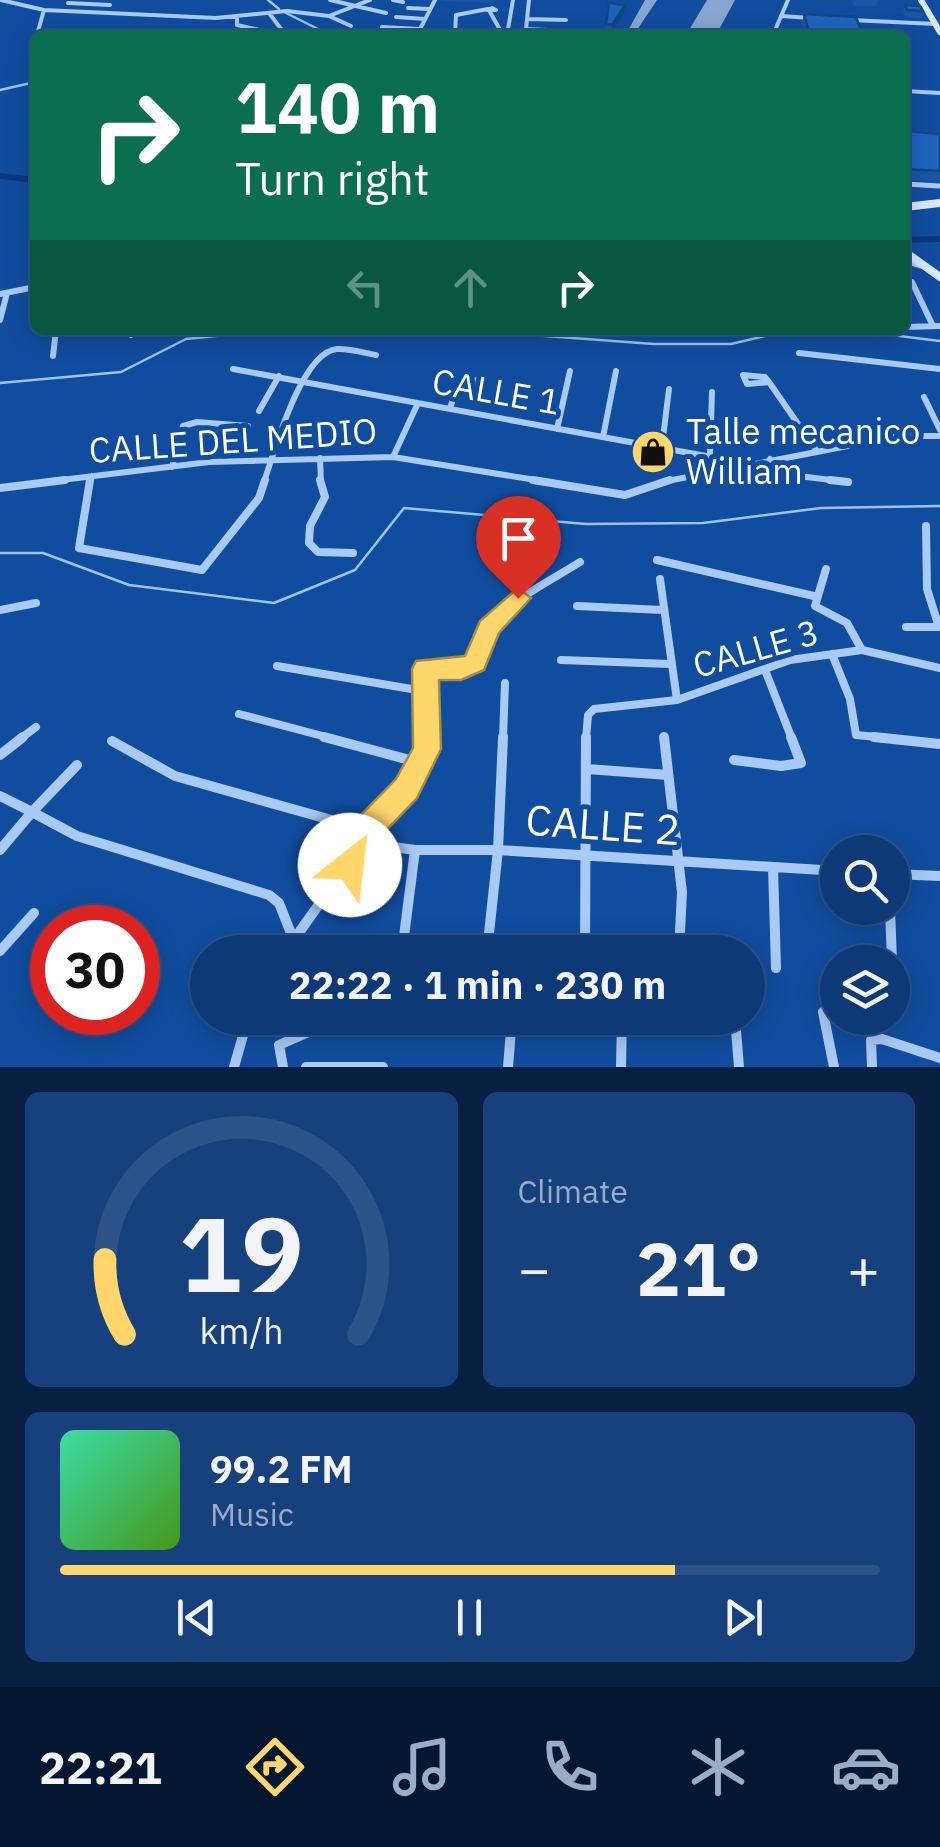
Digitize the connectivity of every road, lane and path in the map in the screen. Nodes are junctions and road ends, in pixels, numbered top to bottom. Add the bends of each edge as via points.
1 (1, 0) edge
2 (116, 0) edge
3 (330, 0) edge
4 (370, 0) edge
5 (393, 0) edge
6 (435, 0) edge
7 (513, 0) edge
8 (529, 0) edge
9 (788, 0) edge
10 (921, 0) edge
11 (403, 2) edge
12 (68, 3) dead end
13 (503, 3) dead end
14 (110, 5) junction
15 (357, 6) junction
16 (408, 8) dead end
17 (429, 9) junction
18 (44, 10) junction
19 (491, 11) junction
20 (100, 13) junction
21 (269, 13) junction
22 (386, 13) dead end
23 (330, 16) junction
24 (781, 16) junction
25 (237, 17) junction
26 (396, 18) dead end
27 (820, 18) edge
28 (425, 19) junction
29 (528, 19) junction
30 (839, 19) edge
31 (566, 20) dead end
32 (938, 24) edge
33 (351, 26) dead end
34 (382, 27) dead end
35 (420, 29) joint
36 (38, 30) edge
37 (261, 30) edge
38 (282, 30) edge
39 (454, 30) edge
40 (499, 30) edge
41 (509, 30) edge
42 (547, 30) edge
43 (775, 30) edge
44 (940, 32) edge
45 (910, 91) edge
46 (940, 93) edge
47 (910, 184) edge
48 (940, 186) edge
49 (940, 202) edge
50 (910, 206) edge
51 (910, 256) edge
52 (910, 262) edge
53 (922, 266) junction
54 (940, 277) edge
55 (912, 282) dead end
56 (30, 288) edge
57 (3, 294) edge
58 (0, 320) edge
59 (910, 325) edge
60 (937, 326) edge
61 (55, 335) edge
62 (799, 353) dead end
63 (376, 355) dead end
64 (53, 356) dead end
65 (233, 369) dead end
66 (940, 369) edge
67 (570, 371) dead end
68 (616, 372) dead end
69 (279, 376) junction
70 (303, 380) junction
71 (478, 380) dead end
72 (769, 382) dead end
73 (669, 389) dead end
74 (712, 392) dead end
75 (924, 396) dead end
76 (418, 404) junction
77 (450, 408) junction
78 (259, 410) dead end
79 (248, 426) dead end
80 (557, 429) junction
81 (940, 433) edge
82 (603, 437) junction
83 (662, 446) junction
84 (816, 450) junction
85 (710, 454) junction
86 (273, 458) junction
87 (320, 458) junction
88 (394, 458) junction
89 (770, 459) junction
90 (749, 465) junction
91 (172, 466) junction
92 (92, 476) junction
93 (848, 482) dead end
94 (0, 488) edge
95 (926, 526) dead end
96 (353, 554) dead end
97 (657, 560) dead end
98 (580, 562) dead end
99 (826, 569) dead end
100 (660, 579) dead end
101 (814, 596) junction
102 (36, 603) dead end
103 (576, 606) dead end
104 (0, 610) edge
105 (663, 610) junction
106 (906, 627) dead end
107 (940, 627) edge
108 (862, 650) junction
109 (832, 654) junction
110 (561, 660) dead end
111 (670, 664) junction
112 (278, 666) dead end
113 (940, 668) edge
114 (765, 670) junction
115 (505, 683) dead end
116 (423, 691) junction
117 (678, 700) junction
118 (239, 714) dead end
119 (36, 727) dead end
120 (664, 736) dead end
121 (112, 741) dead end
122 (940, 744) edge
123 (0, 754) edge
124 (734, 760) dead end
125 (421, 763) junction
126 (76, 765) dead end
127 (587, 769) junction
128 (668, 775) junction
129 (0, 796) edge
130 (32, 812) junction
131 (367, 830) junction
132 (365, 843) junction
133 (0, 850) edge
134 (414, 850) junction
135 (498, 850) junction
136 (585, 859) junction
137 (680, 864) junction
138 (772, 866) junction
139 (820, 870) edge
140 (910, 875) edge
141 (940, 876) edge
142 (30, 917) edge
143 (292, 935) edge
144 (298, 935) edge
145 (404, 935) edge
146 (490, 935) edge
147 (585, 935) edge
148 (679, 935) edge
149 (0, 951) edge
150 (776, 968) dead end
151 (243, 1035) edge
152 (302, 1035) edge
153 (511, 1035) edge
154 (622, 1035) edge
155 (736, 1035) edge
156 (828, 1035) edge
157 (940, 1058) edge
158 (234, 1067) edge
159 (283, 1067) edge
160 (306, 1067) edge
161 (383, 1067) edge
162 (508, 1067) edge
163 (621, 1067) edge
164 (739, 1067) edge
165 (834, 1067) edge
166 (872, 1067) edge

1 - 18 street
2 - 14 street
3 - 15 street
4 - 15 street
5 - 11 street
6 - 17 street
7 - 41 street
8 - 29 street
9 - 24 street
10 - 32 main road
12 - 14 street
13 - 19 street
14 - 20 street
15 - 22 street
15 - 23 street
16 - 17 street
17 - 28 street
18 - 20 street
18 - 36 street
19 - 39 street via 471,9 454,18
19 - 40 street
20 - 25 street
21 - 23 street
21 - 25 street
21 - 38 street
23 - 33 street
24 - 27 street
24 - 43 street
25 - 37 street via 235,24
26 - 28 street
28 - 35 street
29 - 31 street
29 - 42 street via 526,29
30 - 32 street
32 - 44 main road
34 - 35 street
45 - 46 street
47 - 48 street
49 - 50 main road
51 - 53 main road
52 - 53 street
53 - 54 main road
55 - 60 street
56 - 57 street
57 - 58 street
59 - 60 street
61 - 64 street
62 - 66 street
63 - 70 street via 329,350
65 - 69 street, CALLE 1
67 - 80 street
68 - 82 street
69 - 70 street, CALLE 1
69 - 78 street
70 - 76 street, CALLE 1
70 - 86 street
71 - 77 street via 456,391
72 - 84 street
73 - 83 street
74 - 85 street
75 - 81 street
76 - 77 street, CALLE 1
76 - 88 street
77 - 80 street, CALLE 1
79 - 91 street via 183,426
80 - 82 street, CALLE 1
81 - 84 street, CALLE DEL MEDIO
82 - 83 street, CALLE 1
83 - 85 street, CALLE 1
84 - 89 street, CALLE DEL MEDIO
85 - 90 street, CALLE 1
86 - 87 street, CALLE DEL MEDIO
86 - 91 street, CALLE DEL MEDIO
86 - 92 street via 259,498 199,570 79,548
87 - 88 street, CALLE DEL MEDIO
87 - 96 street via 325,497 309,543 318,552
88 - 90 street, CALLE DEL MEDIO via 626,495 681,476
89 - 90 street, CALLE DEL MEDIO
89 - 93 street via 790,475
91 - 92 street, CALLE DEL MEDIO
92 - 94 street, CALLE DEL MEDIO
95 - 107 street via 925,576
97 - 101 street
98 - 116 street via 501,612 474,663 461,670 425,669
99 - 101 street
100 - 105 street
101 - 108 street via 818,609 847,623
102 - 104 street
103 - 105 street
105 - 111 street
106 - 107 street
108 - 109 street, CALLE 3
108 - 113 street, CALLE 3
109 - 114 street, CALLE 3
109 - 122 street via 856,735
110 - 111 street
111 - 117 street
112 - 116 street
114 - 117 street, CALLE 3
114 - 124 street via 801,763
115 - 135 street
116 - 125 street via 427,749
117 - 127 street, CALLE 3 via 602,707 588,715
118 - 125 street
119 - 123 street
120 - 128 street
121 - 131 street via 175,776
125 - 131 street
126 - 130 street
127 - 128 street
127 - 136 street
128 - 137 street
129 - 130 street
130 - 133 street
130 - 143 street via 77,836 269,895 280,903
131 - 132 street
132 - 134 street, CALLE 2
132 - 144 street
134 - 135 street, CALLE 2
134 - 145 street
135 - 136 street, CALLE 2
135 - 146 street
136 - 137 street, CALLE 2
136 - 147 street
137 - 138 street, CALLE 2
137 - 148 street
138 - 139 street, CALLE 2
138 - 150 street
140 - 141 street
142 - 149 street
151 - 158 street
152 - 159 street via 279,1045
153 - 162 street
154 - 163 street
155 - 164 street
156 - 165 street
157 - 166 street via 871,1040
160 - 161 street

